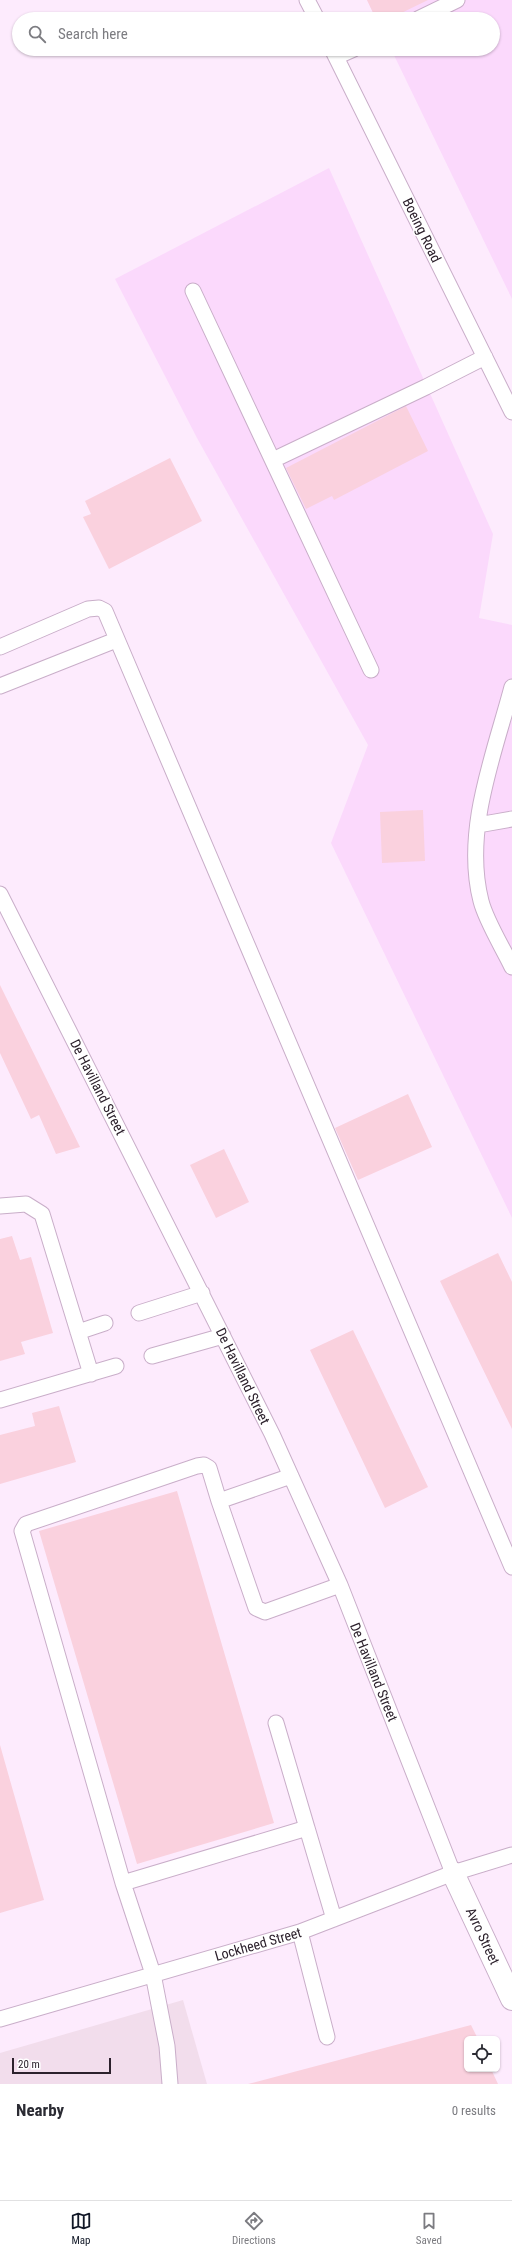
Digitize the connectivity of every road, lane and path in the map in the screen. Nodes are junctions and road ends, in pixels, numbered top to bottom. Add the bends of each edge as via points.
1 (307, 0) edge
2 (458, 0) edge
3 (313, 12) edge
4 (433, 12) edge
5 (335, 56) edge
6 (193, 291) dead end
7 (485, 356) junction
8 (511, 407) edge
9 (273, 460) junction
10 (116, 640) junction
11 (0, 647) edge
12 (370, 670) dead end
13 (0, 686) edge
14 (512, 687) edge
15 (512, 819) edge
16 (478, 824) junction
17 (0, 894) edge
18 (512, 967) edge
19 (0, 1206) edge
20 (202, 1293) junction
21 (139, 1313) dead end
22 (104, 1323) dead end
23 (78, 1332) junction
24 (223, 1336) junction
25 (152, 1356) dead end
26 (116, 1366) dead end
27 (91, 1374) junction
28 (0, 1400) edge
29 (291, 1476) junction
30 (219, 1501) junction
31 (512, 1567) edge
32 (340, 1586) junction
33 (276, 1723) dead end
34 (307, 1828) junction
35 (512, 1855) edge
36 (454, 1873) junction
37 (123, 1883) junction
38 (334, 1919) junction
39 (300, 1932) junction
40 (153, 1974) junction
41 (512, 1999) edge
42 (0, 2019) edge
43 (327, 2037) dead end
44 (168, 2065) junction
45 (158, 2084) edge
46 (170, 2084) edge

1 - 3 lane
2 - 4 lane
5 - 7 lane, Boeing Road
6 - 9 lane
7 - 8 lane, Boeing Road
7 - 9 lane
9 - 12 lane
10 - 11 lane via 105,612 96,608 80,612
10 - 13 lane
10 - 31 lane
14 - 16 lane
15 - 16 lane
16 - 18 lane via 476,876 481,903
17 - 20 lane, De Havilland Street
19 - 23 lane via 26,1204 42,1214
20 - 21 lane
20 - 24 lane, De Havilland Street
22 - 23 lane
23 - 27 lane
24 - 25 lane
24 - 29 lane, De Havilland Street
26 - 27 lane
27 - 28 lane
29 - 30 lane
29 - 32 lane, De Havilland Street
30 - 32 lane via 256,1608 265,1612
30 - 37 lane via 209,1468 204,1465 26,1524 22,1531
32 - 36 lane, De Havilland Street
33 - 34 lane
34 - 37 lane
34 - 38 lane
35 - 36 lane, Lockheed Street
36 - 38 lane, Lockheed Street
36 - 41 street, Avro Street
37 - 40 lane
38 - 39 lane, Lockheed Street
39 - 40 lane, Lockheed Street
39 - 43 lane
40 - 42 lane, Lockheed Street
40 - 44 lane via 167,2046
44 - 45 lane
44 - 46 lane

